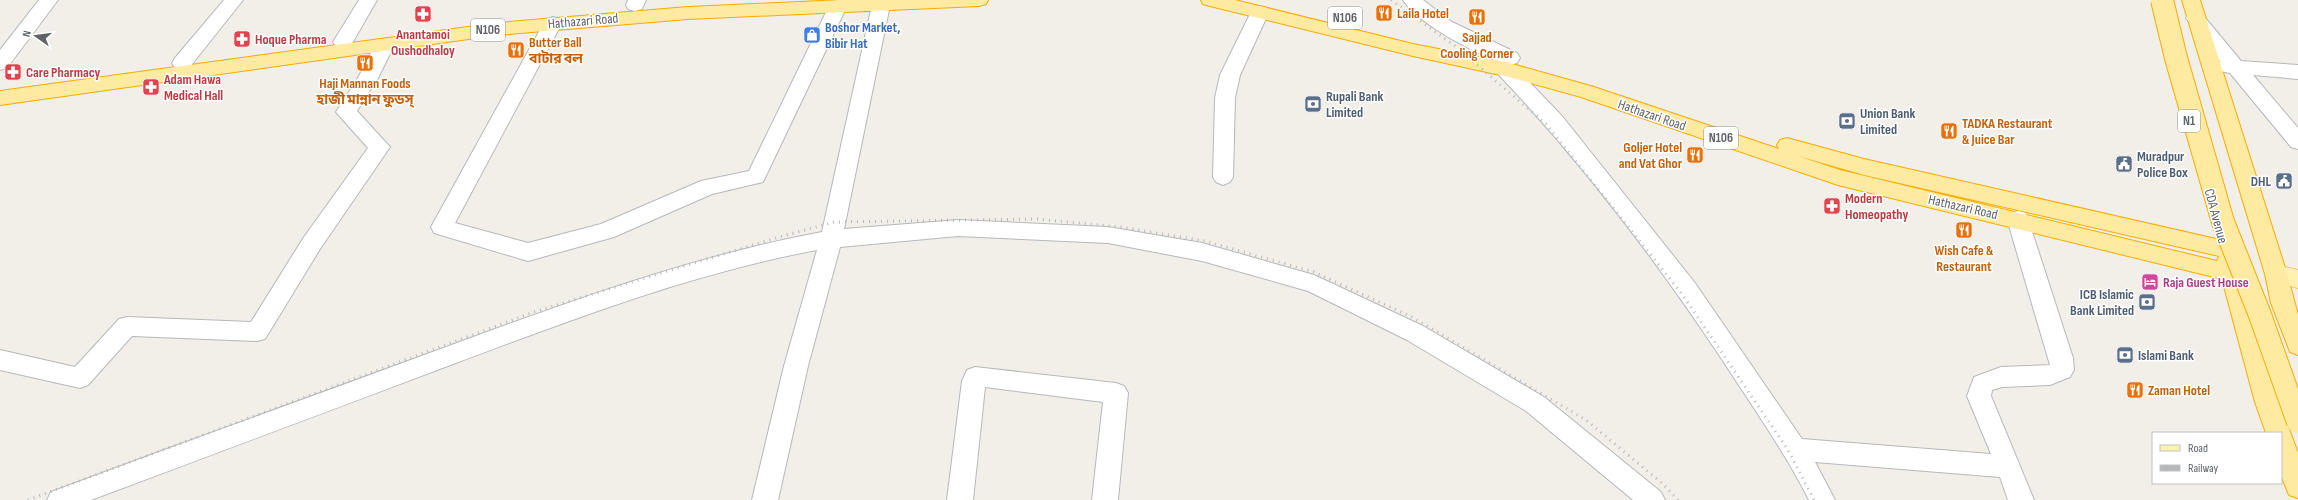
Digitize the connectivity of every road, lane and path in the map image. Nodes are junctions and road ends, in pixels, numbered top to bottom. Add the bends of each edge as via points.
1 (49, 0) edge
2 (234, 0) edge
3 (368, 0) edge
4 (727, 0) edge
5 (979, 0) edge
6 (1210, 0) edge
7 (1277, 0) edge
8 (1412, 0) edge
9 (636, 3) edge
10 (2160, 3) edge
11 (882, 5) junction
12 (838, 6) junction
13 (2193, 9) edge
14 (1260, 12) junction
15 (553, 23) junction
16 (343, 42) junction
17 (384, 46) junction
18 (0, 63) edge
19 (182, 63) junction
20 (1508, 63) junction
21 (2210, 64) junction
22 (2298, 72) edge
23 (0, 87) edge
24 (0, 98) edge
25 (2298, 142) edge
26 (1223, 178) dead end
27 (2018, 219) junction
28 (831, 239) junction
29 (2226, 249) junction
30 (2232, 273) junction
31 (2276, 274) junction
32 (2298, 279) edge
33 (2290, 304) edge
34 (2298, 345) edge
35 (0, 360) edge
36 (2298, 390) edge
37 (2298, 422) edge
38 (2278, 432) edge
39 (2282, 444) edge
40 (1795, 449) junction
41 (2009, 467) junction
42 (2298, 487) edge
43 (60, 500) edge
44 (765, 500) edge
45 (960, 500) edge
46 (1105, 500) edge
47 (1652, 500) edge
48 (1822, 500) edge
49 (2021, 500) edge

1 - 18 street
2 - 19 street
3 - 16 street
4 - 9 highway, Hathazari Road / N106
5 - 11 highway, Hathazari Road / N106
6 - 14 highway, Hathazari Road / N106
7 - 20 highway, Hathazari Road / N106 via 1455,46
8 - 20 street via 1456,33
9 - 16 highway, Hathazari Road / N106 via 503,18
10 - 13 highway
10 - 29 highway, CDA Avenue / N1
10 - 36 highway via 2184,54 2231,216
10 - 37 highway, bridge via 2223,222
11 - 12 highway, Hathazari Road / N106
11 - 28 street
12 - 15 highway, Hathazari Road / N106
12 - 15 street via 756,177 708,187 606,231 528,252 442,227
13 - 21 highway
13 - 25 street
14 - 20 highway, Hathazari Road / N106 via 1413,50
14 - 26 street via 1230,75 1225,98
15 - 17 highway, Hathazari Road / N106
16 - 19 highway, Hathazari Road / N106
17 - 24 highway, Hathazari Road / N106
17 - 35 street via 368,78 346,112 380,147 312,243 257,332 127,326 80,378
19 - 23 highway, Hathazari Road / N106
20 - 27 highway, Hathazari Road / N106 via 1838,177
20 - 29 highway, Hathazari Road / N106 via 1657,102 1746,134 1864,167
20 - 40 street via 1687,289
21 - 22 street
21 - 31 highway
27 - 30 highway, Hathazari Road / N106
27 - 41 street via 2061,358 2062,370 2050,375 2001,377 1982,384 1979,396
28 - 43 street via 761,252 662,281 502,336
28 - 44 street via 796,366
28 - 47 street via 958,228 1108,235 1202,252 1314,284 1415,333 1535,404
29 - 30 highway, CDA Avenue / N1
30 - 38 highway, CDA Avenue / N1
31 - 32 main road
31 - 33 highway
33 - 34 highway
39 - 42 highway
40 - 41 street
40 - 48 street
41 - 49 street
45 - 46 street via 974,381 975,378 982,377 1116,393

